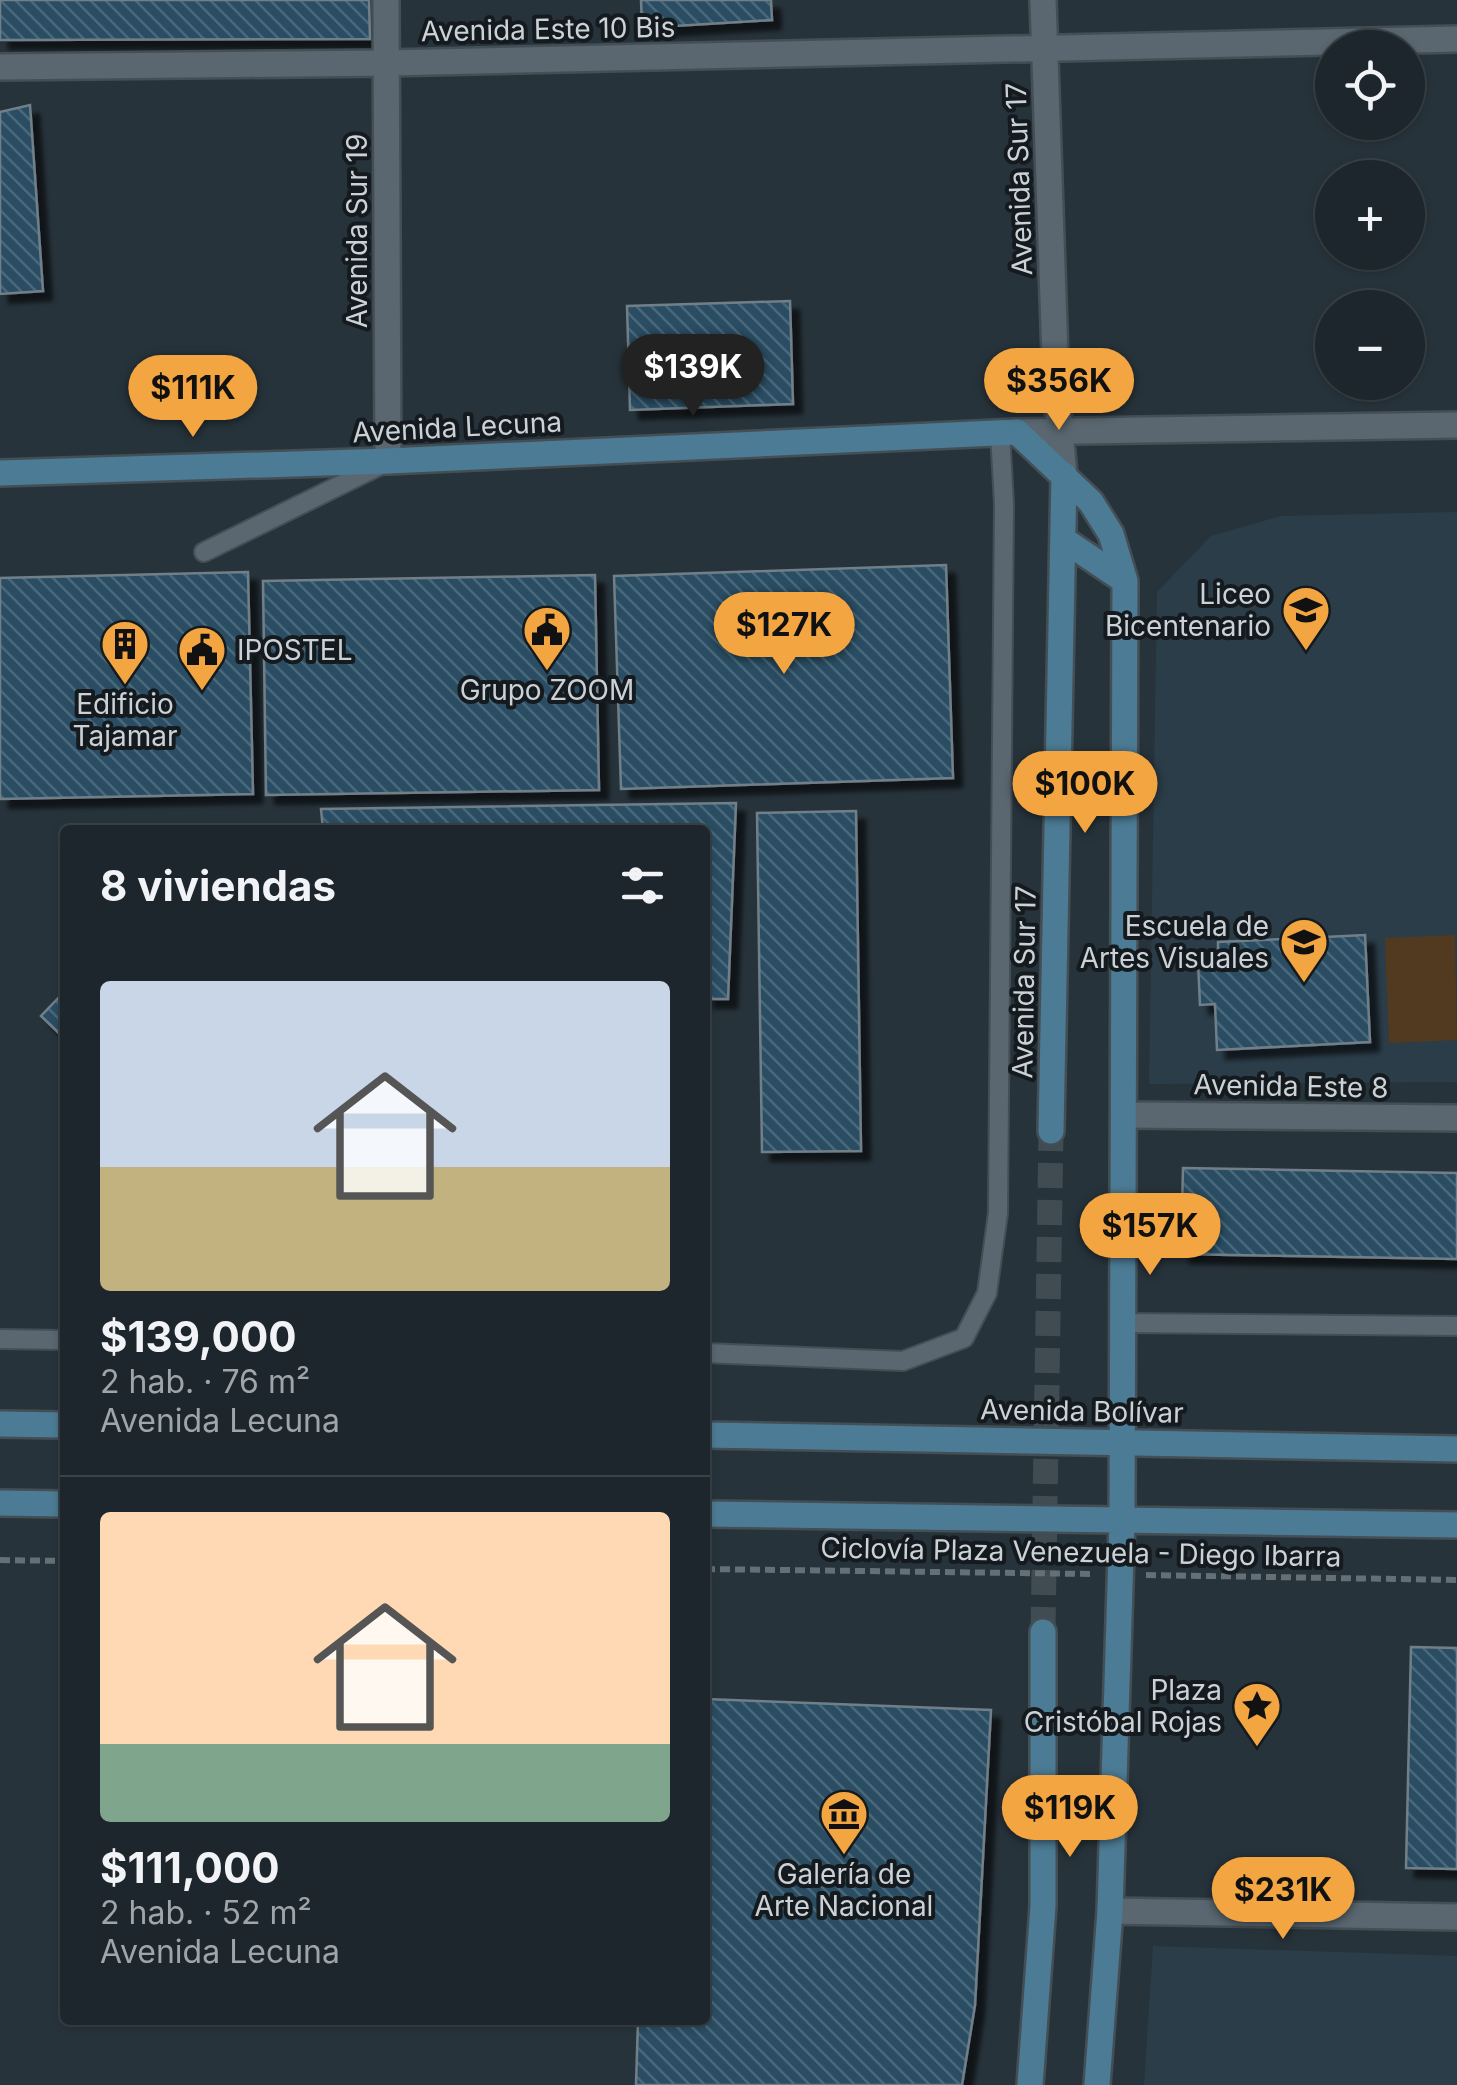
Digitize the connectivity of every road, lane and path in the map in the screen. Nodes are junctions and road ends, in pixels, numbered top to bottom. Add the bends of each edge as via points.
1 (386, 0) edge
2 (1043, 0) edge
3 (1457, 39) edge
4 (1045, 46) junction
5 (387, 63) junction
6 (0, 67) edge
7 (1457, 425) edge
8 (1059, 432) junction
9 (1009, 433) junction
10 (388, 461) junction
11 (0, 473) edge
12 (1064, 475) junction
13 (1064, 540) junction
14 (204, 552) dead end
15 (1126, 581) junction
16 (1124, 1114) junction
17 (1457, 1118) edge
18 (1051, 1131) tunnel mouth
19 (1122, 1323) junction
20 (1457, 1326) edge
21 (0, 1339) edge
22 (60, 1340) edge
23 (710, 1353) edge
24 (0, 1424) edge
25 (60, 1425) edge
26 (710, 1435) edge
27 (1123, 1442) junction
28 (1457, 1449) edge
29 (0, 1503) edge
30 (60, 1504) edge
31 (710, 1514) edge
32 (1122, 1521) junction
33 (1457, 1524) edge
34 (0, 1560) edge
35 (60, 1561) edge
36 (710, 1569) edge
37 (1120, 1574) junction
38 (1457, 1580) edge
39 (1043, 1632) tunnel mouth
40 (1110, 1911) junction
41 (1457, 1917) edge
42 (1030, 2085) edge
43 (1097, 2085) edge

1 - 5 street, Avenida Sur 19
2 - 4 street, Avenida Sur 17
3 - 4 street, Avenida Este 10 Bis
4 - 5 street, Avenida Este 10 Bis
4 - 8 street, Avenida Sur 17
5 - 6 street, Avenida Este 10 Bis
5 - 10 street, Avenida Sur 19
7 - 8 street, Avenida Lecuna
8 - 9 street, Avenida Lecuna
8 - 12 street, Avenida Sur 17
9 - 10 main road, Avenida Lecuna
9 - 12 main road
9 - 23 lane via 998,1213 987,1292 964,1338 903,1361
10 - 11 main road, Avenida Lecuna
10 - 14 lane
12 - 13 main road, Avenida Sur 17
12 - 15 main road via 1092,502 1111,534
13 - 15 main road
13 - 18 main road, Avenida Sur 17
15 - 16 main road
16 - 17 street, Avenida Este 8
16 - 19 main road
19 - 20 lane
19 - 27 main road
21 - 22 lane
24 - 25 main road
26 - 27 main road, Avenida Bolívar
27 - 28 main road, Avenida Bolívar
27 - 32 main road
29 - 30 main road
31 - 32 main road
32 - 33 main road
32 - 37 main road
34 - 35 path
36 - 37 path, Ciclovía Plaza Venezuela - Diego Ibarra
37 - 38 path, Ciclovía Plaza Venezuela - Diego Ibarra
37 - 40 main road
39 - 42 main road via 1043,1906
40 - 41 street
40 - 43 main road

